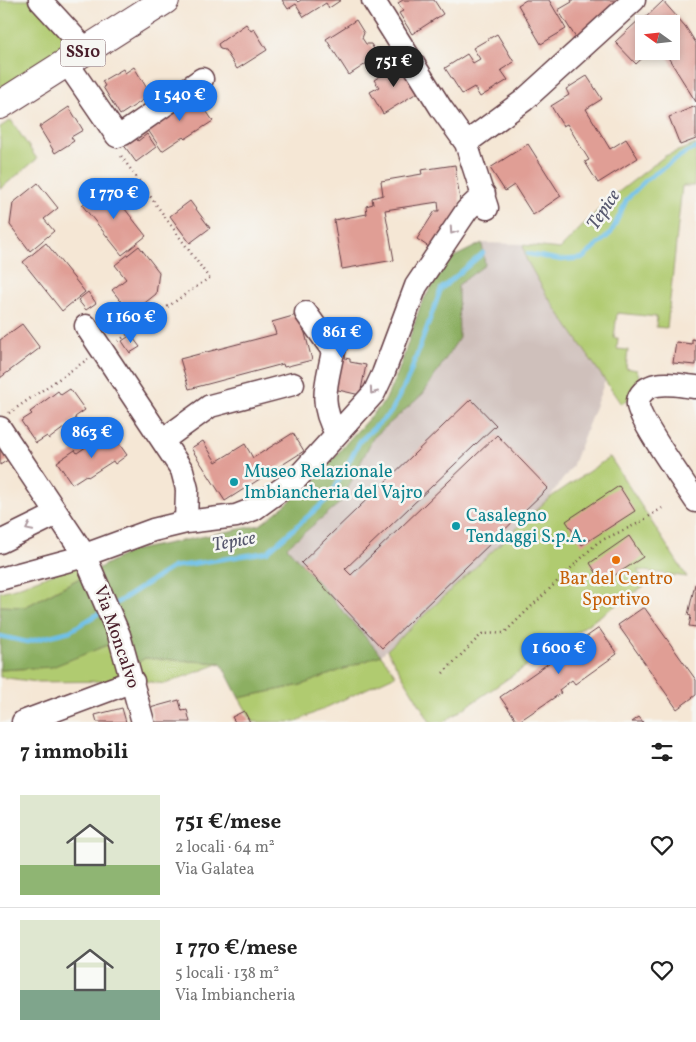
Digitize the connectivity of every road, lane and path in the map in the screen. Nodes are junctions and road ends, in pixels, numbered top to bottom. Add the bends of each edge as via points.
1 (40, 0) edge
2 (165, 0) edge
3 (373, 0) edge
4 (634, 0) edge
5 (77, 57) junction
6 (202, 79) dead end
7 (0, 105) edge
8 (117, 136) junction
9 (466, 143) junction
10 (306, 314) dead end
11 (86, 326) dead end
12 (102, 350) junction
13 (293, 384) dead end
14 (696, 387) edge
15 (4, 421) edge
16 (336, 433) junction
17 (163, 440) junction
18 (696, 501) edge
19 (662, 508) dead end
20 (57, 514) junction
21 (186, 522) junction
22 (0, 542) edge
23 (86, 559) junction
24 (0, 579) edge
25 (443, 673) dead end
26 (132, 681) junction
27 (24, 722) edge
28 (143, 722) edge

1 - 5 street
2 - 5 main road, SS10
3 - 9 street
4 - 9 street via 523,101
5 - 7 main road, SS10
5 - 8 street
6 - 8 street
8 - 12 path via 117,151 209,278
9 -> 16 street via 486,201 467,210 416,286 374,393
10 - 16 street via 333,351 324,403
11 - 12 street
12 - 15 path
12 - 17 street
13 - 17 street via 210,406
14 - 18 street via 650,386 639,397 638,406
15 - 20 street, Via Moncalvo
16 - 21 street via 297,478 254,509 236,516
17 - 21 street via 182,470 187,489
19 - 25 path via 598,542 504,633 482,634
20 -> 22 street
20 - 23 street, Via Moncalvo
21 - 23 street via 152,530
23 - 24 street
23 - 26 street, Via Moncalvo via 119,635
26 - 27 street
26 - 28 street, Via Moncalvo

